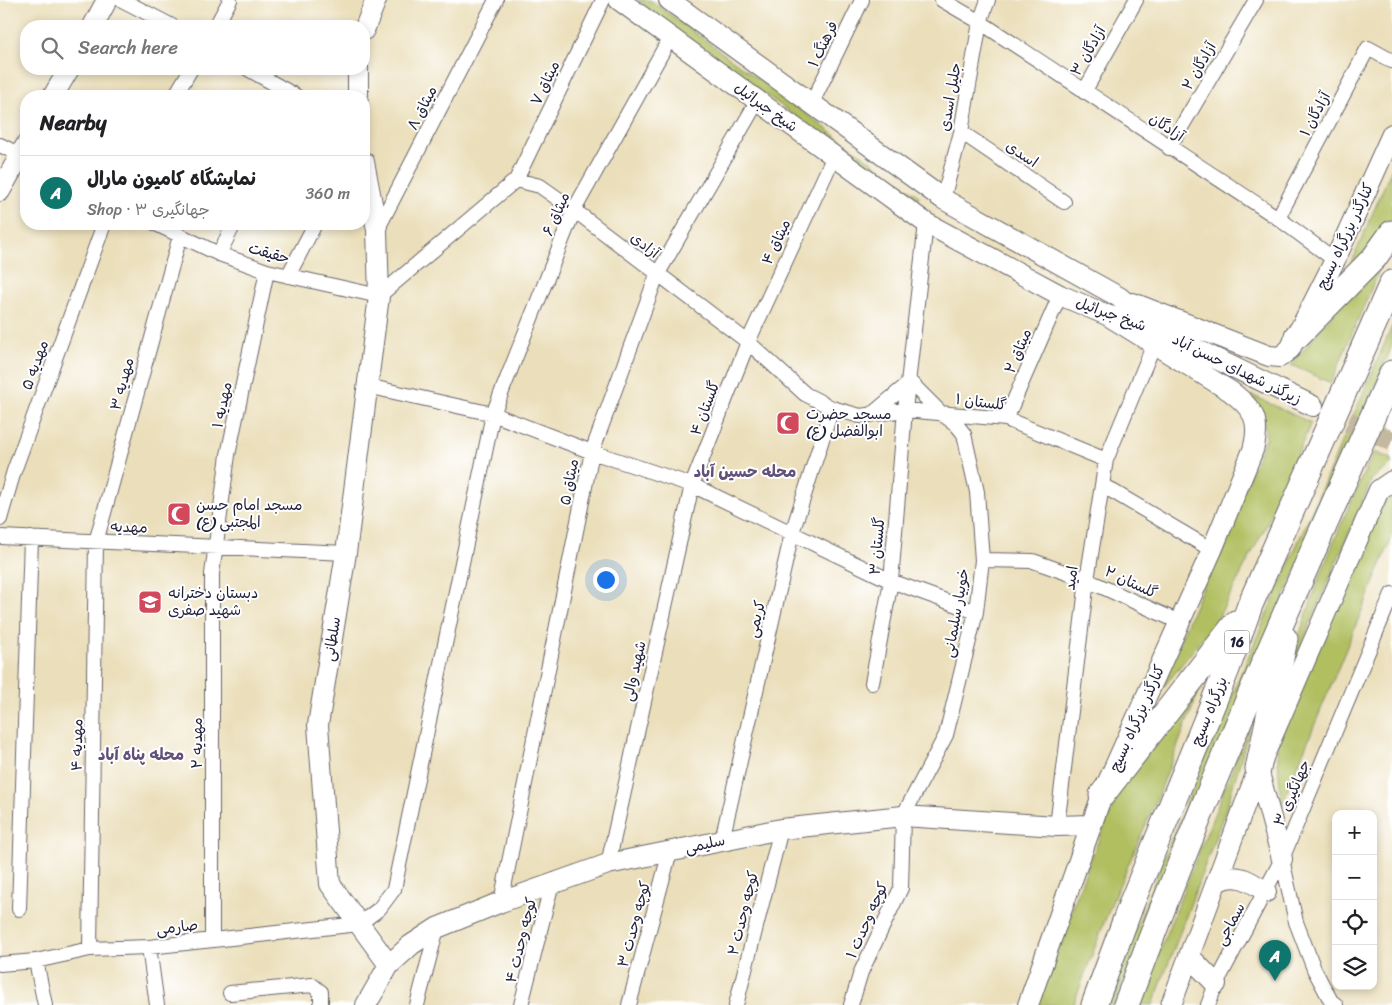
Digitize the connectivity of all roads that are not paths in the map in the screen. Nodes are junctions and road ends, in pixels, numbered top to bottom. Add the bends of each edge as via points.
1 (108, 0) edge
2 (122, 0) edge
3 (230, 0) edge
4 (376, 0) edge
5 (496, 0) edge
6 (603, 0) edge
7 (619, 0) edge
8 (862, 0) edge
9 (942, 0) edge
10 (988, 0) edge
11 (1136, 0) edge
12 (1256, 0) edge
13 (671, 1) edge
14 (96, 20) edge
15 (160, 20) edge
16 (219, 20) edge
17 (368, 20) edge
18 (980, 22) junction
19 (670, 38) junction
20 (1392, 61) edge
21 (65, 75) edge
22 (187, 75) edge
23 (259, 75) edge
24 (358, 75) edge
25 (57, 90) edge
26 (179, 90) edge
27 (285, 90) edge
28 (358, 90) edge
29 (1084, 92) junction
30 (758, 100) junction
31 (812, 103) junction
32 (960, 132) junction
33 (1392, 134) edge
34 (0, 145) edge
35 (1169, 148) junction
36 (20, 152) edge
37 (834, 156) junction
38 (20, 159) edge
39 (516, 180) junction
40 (0, 191) edge
41 (370, 193) edge
42 (943, 199) junction
43 (1064, 202) dead end
44 (574, 210) junction
45 (1278, 218) junction
46 (926, 222) junction
47 (102, 230) edge
48 (168, 230) edge
49 (231, 230) edge
50 (312, 230) edge
51 (377, 230) junction
52 (1392, 233) edge
53 (180, 236) junction
54 (219, 254) junction
55 (1335, 260) junction
56 (267, 271) junction
57 (657, 275) junction
58 (288, 276) junction
59 (1392, 284) edge
60 (1060, 295) junction
61 (378, 296) junction
62 (1119, 298) junction
63 (1297, 336) junction
64 (1158, 338) junction
65 (748, 342) junction
66 (1392, 373) edge
67 (910, 382) junction
68 (367, 386) junction
69 (1313, 406) tunnel mouth
70 (832, 408) junction
71 (906, 410) junction
72 (493, 414) junction
73 (942, 414) junction
74 (870, 416) junction
75 (1006, 419) junction
76 (592, 452) junction
77 (1106, 460) junction
78 (692, 485) junction
79 (1102, 485) junction
80 (1386, 486) edge
81 (0, 519) edge
82 (792, 533) junction
83 (0, 537) edge
84 (31, 538) junction
85 (96, 542) junction
86 (214, 546) junction
87 (1212, 550) junction
88 (346, 553) junction
89 (982, 560) junction
90 (1086, 580) junction
91 (891, 581) junction
92 (1296, 585) junction
93 (1392, 594) edge
94 (1250, 605) junction
95 (976, 612) junction
96 (1178, 622) junction
97 (872, 683) dead end
98 (1258, 769) junction
99 (1102, 795) junction
100 (903, 816) junction
101 (1091, 825) junction
102 (1057, 826) junction
103 (781, 829) junction
104 (722, 840) junction
105 (670, 851) junction
106 (1282, 859) junction
107 (608, 864) junction
108 (1218, 881) junction
109 (552, 883) junction
110 (1266, 892) junction
111 (501, 902) junction
112 (20, 909) dead end
113 (359, 924) junction
114 (437, 928) junction
115 (212, 939) junction
116 (149, 947) junction
117 (90, 950) junction
118 (1190, 956) junction
119 (36, 961) junction
120 (0, 964) edge
121 (389, 965) junction
122 (1216, 984) junction
123 (230, 993) dead end
124 (45, 1005) edge
125 (157, 1005) edge
126 (321, 1005) edge
127 (366, 1005) edge
128 (417, 1005) edge
129 (521, 1005) edge
130 (629, 1005) edge
131 (736, 1005) edge
132 (851, 1005) edge
133 (1028, 1005) edge
134 (1094, 1005) edge
135 (1126, 1005) edge
136 (1171, 1005) edge
137 (1208, 1005) edge
138 (1336, 1005) edge

1 - 14 street
2 - 15 street
3 - 16 street
4 - 17 street
5 - 51 street, میثاق ۸
6 - 39 street, میثاق ۷
7 - 19 street, شیخ جبرائیل
8 - 31 street, فرهنگ ۱
9 - 18 street, آزادگان
10 - 18 street, جلیل اسدی
11 - 29 street, آزادگان ۳
12 - 35 street, آزادگان ۲
13 - 31 street, شیخ جبرائیل
18 - 29 street, آزادگان
18 - 32 street, جلیل اسدی
19 - 30 street, شیخ جبرائیل
19 - 44 street, میثاق ۶
20 - 45 street, آزادگان ۱ via 1368,48
21 - 25 street
22 - 26 street
23 - 27 street
24 - 28 street
29 - 35 street, آزادگان
30 - 37 street, شیخ جبرائیل
30 - 57 street, میثاق ۵
31 - 42 street, شیخ جبرائیل
32 - 42 street, جلیل اسدی
32 - 43 street, اسدی
33 - 55 street, کنارگذر بزرگراه بسیج
34 - 36 street
35 - 45 street, آزادگان
37 - 46 street, شیخ جبرائیل
37 - 65 street, میثاق ۴
38 - 40 street
39 - 44 street, آزادی via 540,186
39 - 61 street
41 - 51 street, سلطانی
42 - 62 street, شیخ جبرائیل
44 - 57 street, آزادی
44 - 72 street, میثاق ۶
45 - 55 street, آزادگان
46 - 60 street, شیخ جبرائیل
46 - 67 street
47 - 81 street, مهدیه ۵ via 14,471
48 - 53 street, حقیقت
49 - 54 street
50 - 58 street
51 - 61 street, سلطانی
52 - 63 highway via 1374,258
53 - 54 street, حقیقت
53 - 85 street, مهدیه ۳
54 - 56 street, حقیقت
55 - 63 street, کنارگذر بزرگراه بسیج
56 - 58 street, حقیقت
56 - 86 street, مهدیه ۱ via 228,455
57 - 65 street, آزادی
57 - 76 street, میثاق ۵
58 - 61 street, حقیقت
59 - 94 highway, بزرگراه بسیج / 16
60 - 64 street, شیخ جبرائیل
60 - 75 street, میثاق ۲
61 - 68 street, سلطانی
62 - 63 street, کنارگذر بزرگراه بسیج via 1269,356 1280,357 1290,349
62 - 64 street, شیخ جبرائیل
64 - 69 street, زیرگذر شهدای حسن آباد
64 - 77 street, امید
64 - 87 street, کنارگذر بزرگراه بسیج via 1246,403 1256,419 1257,435 1253,450
65 - 70 street, آزادی via 805,394
65 - 78 street, گلستان ۴
66 - 92 highway, بزرگراه بسیج / 16
67 - 71 street
67 - 73 street, خوبیار سلیمانی
67 - 74 street
68 - 72 street
68 - 88 street, سلطانی
70 - 74 street, آزادی
70 - 82 street, کریمی
71 - 73 street, گلستان ۱
71 - 74 street, آزادی
71 - 91 street, گلستان ۳
72 - 76 street
72 - 113 street, میثاق ۶ via 394,889 378,909
73 - 75 street, گلستان ۱
73 - 89 street, خوبیار سلیمانی via 964,434 969,452 977,492
75 - 77 street, گلستان ۱
76 - 78 street
76 - 111 street, میثاق ۵
77 - 79 street, امید
78 - 82 street
78 - 107 street, شهید والی
79 - 87 street
79 - 90 street, امید
80 - 98 street
82 - 91 street
82 - 104 street, کریمی
83 - 84 street, مهدیه
84 - 85 street, مهدیه
84 - 112 street
85 - 86 street, مهدیه
85 - 117 street, مهدیه ۴
86 - 88 street, مهدیه
86 - 115 street, مهدیه ۲
87 - 96 street, کنارگذر بزرگراه بسیج
88 - 113 street, سلطانی via 318,725 330,884
89 - 90 street, گلستان ۲ via 1032,562
89 - 95 street, خوبیار سلیمانی
90 - 96 street, گلستان ۲
90 - 102 street, امید
91 - 95 street
91 - 97 street, گلستان ۳
92 - 98 highway
92 - 135 highway, بزرگراه بسیج / 16 via 1159,914
93 - 106 street, جهانگیری ۳
94 - 99 highway
94 - 134 highway, بزرگراه بسیج / 16
95 - 100 street, خوبیار سلیمانی via 946,735
96 - 99 street, کنارگذر بزرگراه بسیج
98 - 106 street
98 - 108 street
99 - 101 street, کنارگذر بزرگراه بسیج
100 - 102 street, سلیمی
100 - 103 street, سلیمی
100 - 132 street, کوچه وحدت ۱ via 901,888 861,972
101 - 102 street, سلیمی
101 - 133 street, کنارگذر بزرگراه بسیج
103 - 104 street, سلیمی
103 - 131 street, کوچه وحدت ۲
104 - 105 street, سلیمی
105 - 107 street, سلیمی
105 - 130 street, کوچه وحدت ۳
106 - 110 street, سماجی
106 - 138 street via 1296,922 1314,969
107 - 109 street, سلیمی
108 - 110 street via 1228,876 1240,876
108 - 118 street
109 - 111 street, سلیمی
109 - 129 street, کوچه وحدت ۴
110 - 122 street, سماجی
111 - 114 street, سلیمی
113 - 115 street, صارمی
113 - 121 street, سلطانی
114 - 121 street, سلیمی
114 - 128 street
115 - 116 street, صارمی
116 - 117 street, صارمی
116 - 125 street
117 - 119 street, صارمی
118 - 122 street
118 - 136 street
119 - 120 street, صارمی
119 - 124 street
121 - 127 street, سلیمی
122 - 137 street, سماجی
123 - 126 street via 312,985 321,992

